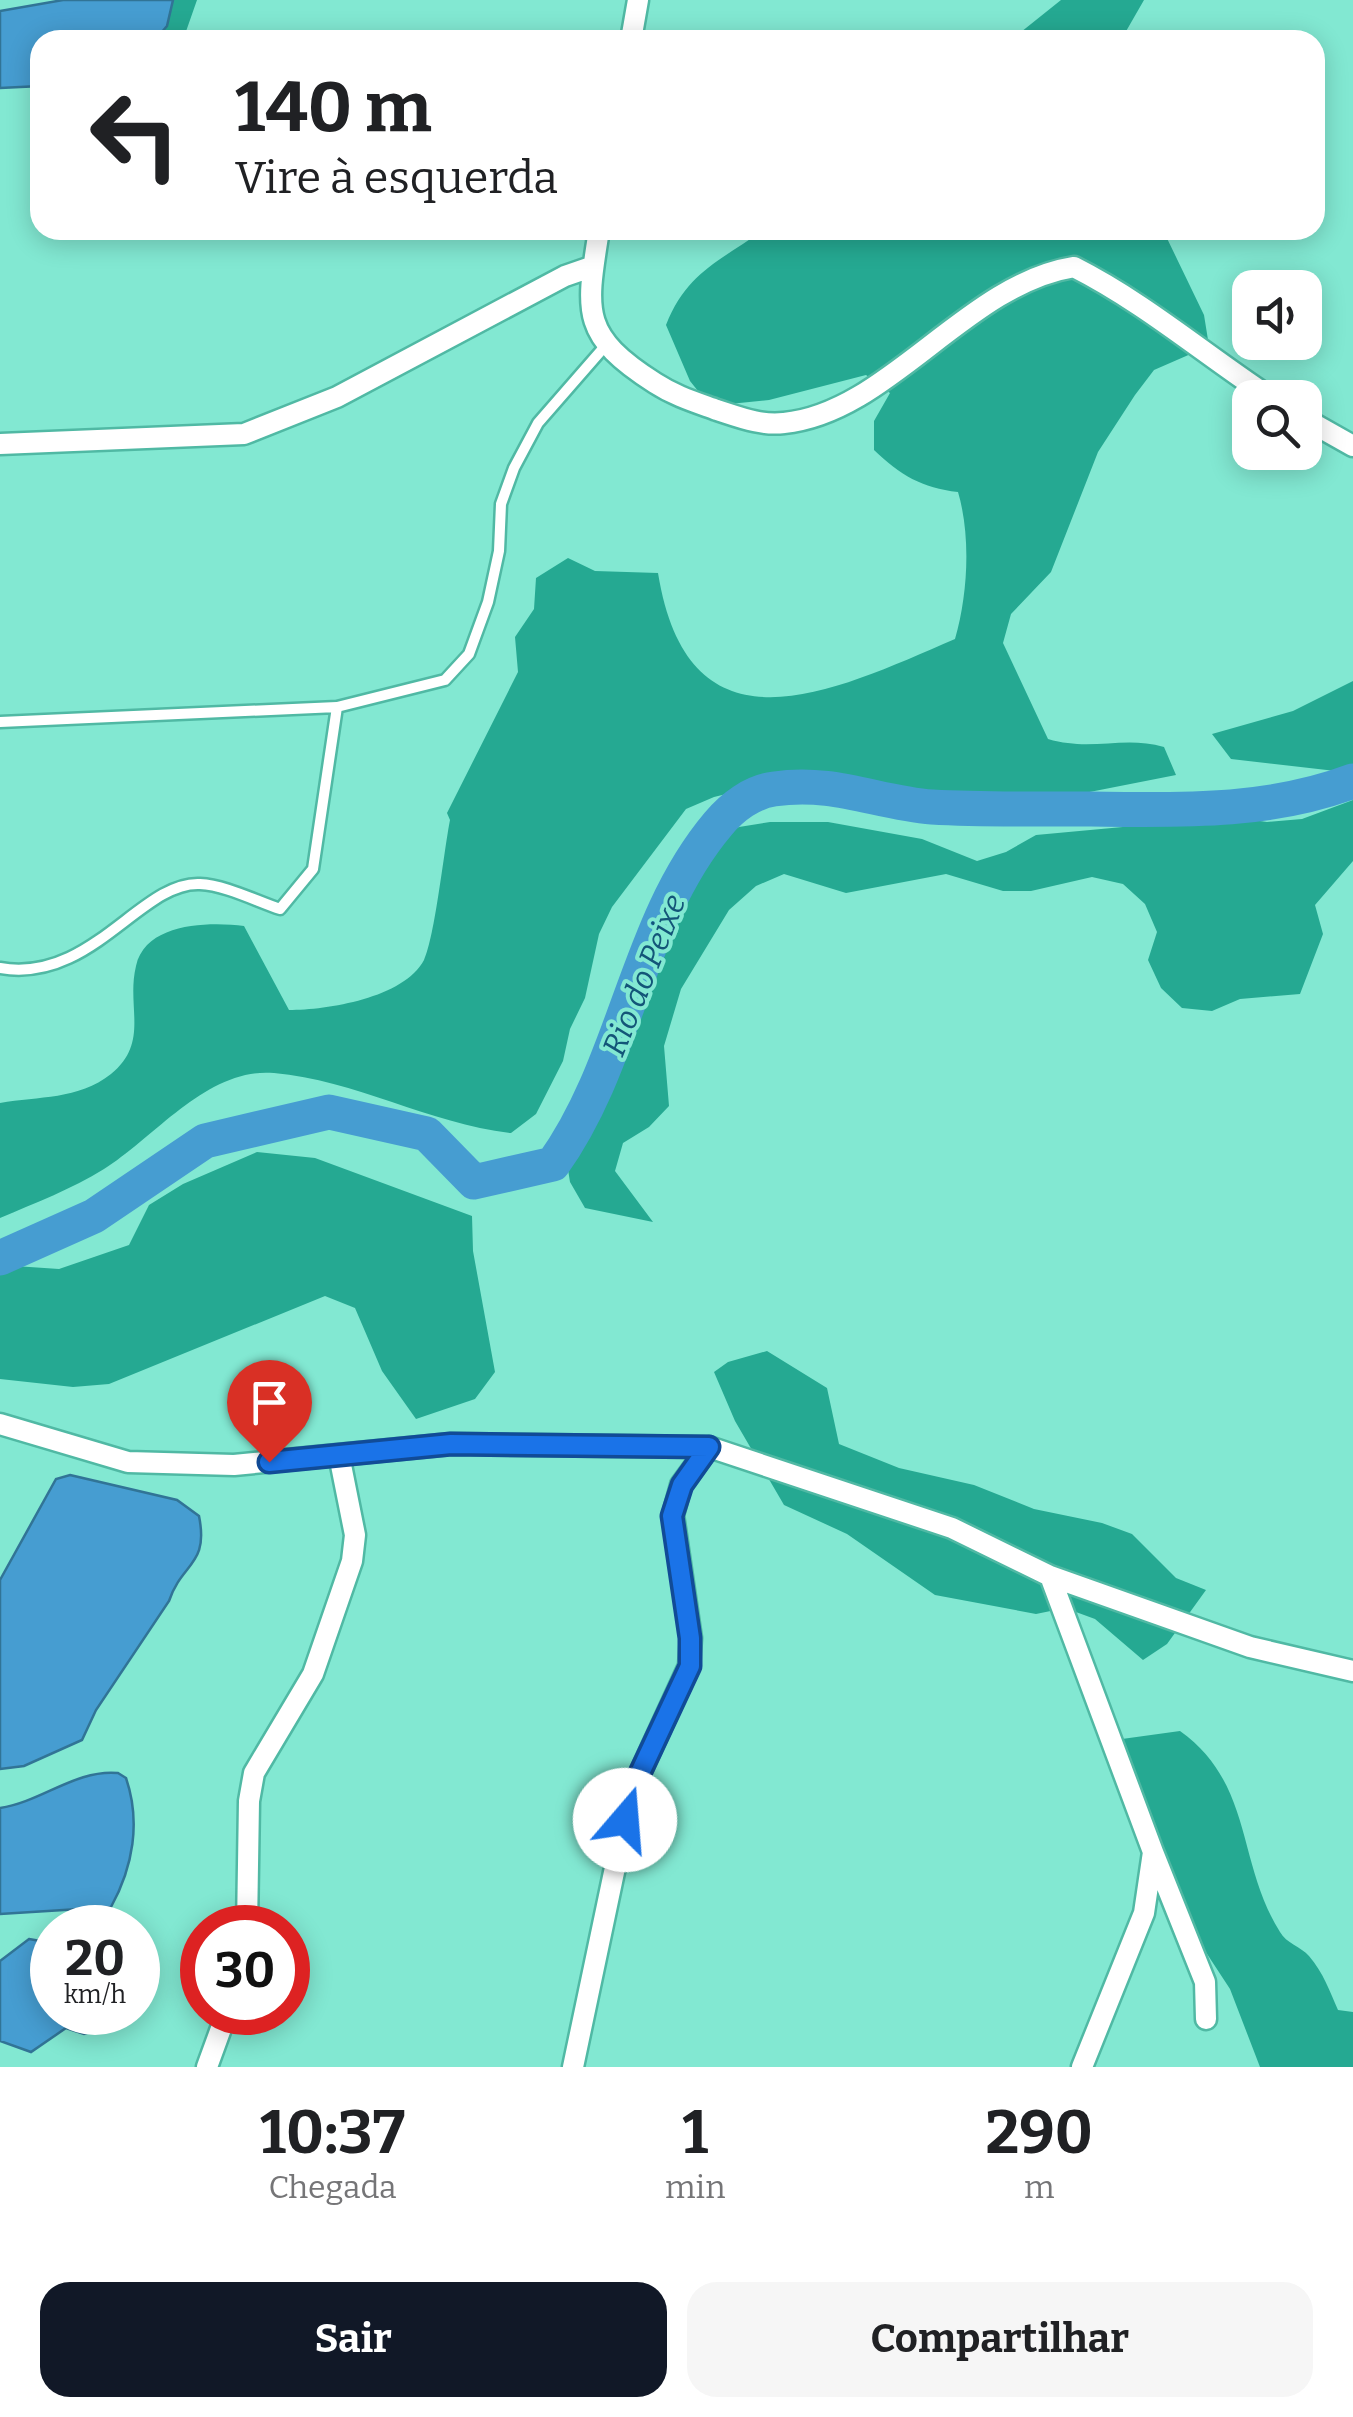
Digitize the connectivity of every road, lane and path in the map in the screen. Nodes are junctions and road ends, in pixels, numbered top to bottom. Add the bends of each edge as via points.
1 (638, 0) edge
2 (633, 30) edge
3 (598, 240) edge
4 (591, 267) junction
5 (606, 345) junction
6 (1243, 380) edge
7 (1322, 429) edge
8 (0, 444) edge
9 (1353, 446) edge
10 (338, 707) junction
11 (0, 722) edge
12 (0, 968) edge
13 (0, 1424) edge
14 (709, 1447) junction
15 (340, 1454) junction
16 (1050, 1576) junction
17 (1353, 1671) edge
18 (1153, 1852) junction
19 (247, 1905) edge
20 (1206, 2019) dead end
21 (219, 2035) edge
22 (207, 2067) edge
23 (573, 2067) edge
24 (1082, 2067) edge

1 - 2 street
3 - 4 street
4 - 5 street via 591,303
4 - 8 street via 320,405 244,434
5 - 6 street via 674,395 751,421 817,418 998,298 1050,271 1074,267 1165,319 1196,350
5 - 10 lane via 538,423 514,468 501,504 488,602 470,654 445,680
7 - 9 street
10 - 11 lane
10 - 12 lane via 313,869 280,909 200,884 174,889 65,963
13 - 15 street via 128,1462 234,1465
14 - 15 street via 451,1444
14 - 16 street via 952,1528
14 - 23 street via 682,1485 672,1516 690,1666 625,1820
15 - 19 street via 352,1561 313,1674 254,1773
16 - 17 street via 1250,1647
16 - 18 street
18 - 20 street via 1205,1982
18 - 24 street via 1144,1913
21 - 22 street

